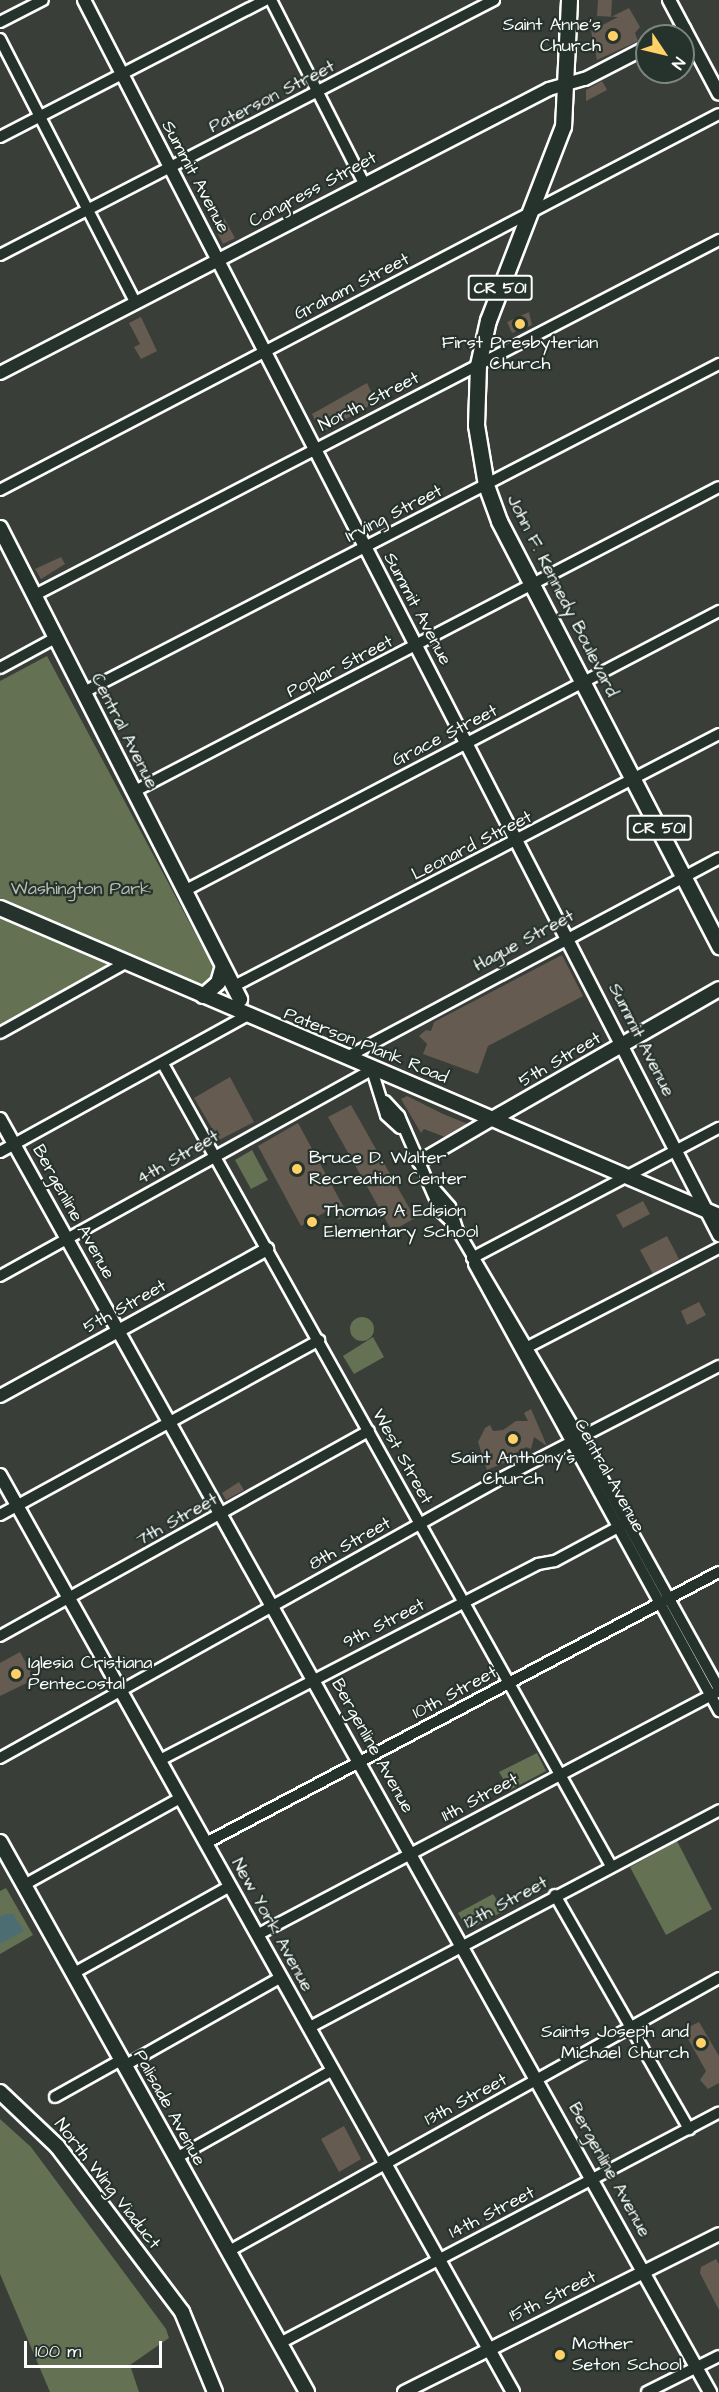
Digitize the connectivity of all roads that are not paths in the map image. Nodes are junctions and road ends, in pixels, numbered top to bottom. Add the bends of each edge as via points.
1 (43, 0) edge
2 (84, 0) edge
3 (266, 0) edge
4 (271, 0) edge
5 (494, 0) edge
6 (569, 0) edge
7 (669, 0) edge
8 (0, 22) edge
9 (682, 24) edge
10 (0, 39) edge
11 (695, 49) edge
12 (635, 54) edge
13 (122, 74) junction
14 (566, 84) junction
15 (317, 92) junction
16 (719, 94) edge
17 (719, 114) edge
18 (40, 116) junction
19 (0, 137) edge
20 (170, 168) junction
21 (364, 183) junction
22 (88, 211) junction
23 (530, 214) junction
24 (719, 240) edge
25 (0, 255) edge
26 (218, 260) junction
27 (135, 302) junction
28 (266, 350) junction
29 (719, 364) edge
30 (478, 365) junction
31 (0, 373) edge
32 (315, 448) junction
33 (486, 485) junction
34 (719, 487) edge
35 (0, 490) edge
36 (0, 528) edge
37 (365, 547) junction
38 (533, 586) junction
39 (35, 594) junction
40 (719, 611) edge
41 (57, 637) junction
42 (417, 647) junction
43 (0, 668) edge
44 (583, 682) junction
45 (84, 692) junction
46 (719, 734) edge
47 (467, 744) junction
48 (634, 779) junction
49 (135, 791) junction
50 (518, 841) junction
51 (719, 858) edge
52 (683, 876) junction
53 (186, 890) junction
54 (0, 908) edge
55 (568, 937) junction
56 (719, 946) edge
57 (216, 950) junction
58 (127, 962) junction
59 (222, 969) junction
60 (238, 984) junction
61 (719, 989) edge
62 (203, 996) junction
63 (240, 999) junction
64 (246, 1016) junction
65 (0, 1033) edge
66 (624, 1044) junction
67 (347, 1058) junction
68 (163, 1064) junction
69 (372, 1070) junction
70 (494, 1118) junction
71 (0, 1119) edge
72 (719, 1128) edge
73 (14, 1145) junction
74 (676, 1150) junction
75 (0, 1152) edge
76 (214, 1156) junction
77 (419, 1162) junction
78 (626, 1177) junction
79 (712, 1213) edge
80 (719, 1235) edge
81 (68, 1239) junction
82 (719, 1248) edge
83 (267, 1249) junction
84 (472, 1258) junction
85 (0, 1276) edge
86 (119, 1331) junction
87 (319, 1341) junction
88 (523, 1349) junction
89 (719, 1366) edge
90 (0, 1396) edge
91 (169, 1423) junction
92 (369, 1431) junction
93 (575, 1441) junction
94 (0, 1475) edge
95 (18, 1506) junction
96 (0, 1515) edge
97 (219, 1515) junction
98 (420, 1524) junction
99 (621, 1526) junction
100 (719, 1572) edge
101 (68, 1597) junction
102 (665, 1601) junction
103 (464, 1602) junction
104 (272, 1607) junction
105 (0, 1636) edge
106 (313, 1678) junction
107 (510, 1683) junction
108 (121, 1690) junction
109 (716, 1692) edge
110 (719, 1710) edge
111 (0, 1758) edge
112 (160, 1760) junction
113 (359, 1761) junction
114 (562, 1774) junction
115 (180, 1798) junction
116 (719, 1810) edge
117 (0, 1842) edge
118 (206, 1843) junction
119 (411, 1853) junction
120 (611, 1866) junction
121 (24, 1885) junction
122 (230, 1886) junction
123 (555, 1895) junction
124 (257, 1935) junction
125 (462, 1945) junction
126 (74, 1973) junction
127 (281, 1977) junction
128 (719, 1978) edge
129 (310, 2027) junction
130 (629, 2028) junction
131 (123, 2063) junction
132 (333, 2070) junction
133 (539, 2080) junction
134 (0, 2092) edge
135 (55, 2097) dead end
136 (719, 2113) edge
137 (689, 2129) junction
138 (176, 2158) junction
139 (385, 2163) junction
140 (593, 2179) junction
141 (719, 2234) edge
142 (229, 2251) junction
143 (439, 2259) junction
144 (644, 2272) junction
145 (280, 2343) junction
146 (489, 2348) junction
147 (719, 2356) edge
148 (697, 2367) junction
149 (215, 2392) edge
150 (307, 2392) edge
151 (404, 2392) edge
152 (513, 2392) edge
153 (647, 2392) edge
154 (710, 2392) edge

1 - 8 street
2 - 13 street, Summit Avenue
3 - 13 street
4 - 15 street
5 - 15 street, Paterson Street
6 - 14 main road, John F. Kennedy Boulevard / CR 501
7 - 9 street
10 - 18 street
11 - 16 street
12 - 14 street, Congress Street
13 - 18 street
13 - 20 street, Summit Avenue
14 - 21 street, Congress Street
14 - 23 main road, John F. Kennedy Boulevard / CR 501 via 558,144
15 - 20 street, Paterson Street
15 - 21 street
17 - 23 street, Graham Street
18 - 19 street
18 - 22 street
20 - 22 street, Paterson Street
20 - 26 street, Summit Avenue
21 - 26 street, Congress Street
22 - 25 street, Paterson Street
22 - 27 street
23 - 28 street, Graham Street
23 - 30 main road, John F. Kennedy Boulevard / CR 501 via 488,320
24 - 30 street, North Street
26 - 27 street, Congress Street
26 - 28 street, Summit Avenue
27 - 31 street, Congress Street
28 - 32 street, Summit Avenue
28 - 35 street, Graham Street
29 - 33 street, Irving Street
30 - 32 street, North Street
30 - 33 main road, John F. Kennedy Boulevard / CR 501 via 476,425
32 - 37 street, Summit Avenue
32 - 39 street, North Street
33 - 37 street, Irving Street
33 - 38 main road, John F. Kennedy Boulevard / CR 501
34 - 38 street, Poplar Street
36 - 39 main road, Central Avenue
37 - 42 street, Summit Avenue
37 - 45 street, Irving Street
38 - 42 street, Poplar Street
38 - 44 main road, John F. Kennedy Boulevard / CR 501
39 - 41 main road, Central Avenue
40 - 44 street, Grace Street
41 - 43 street
41 - 45 main road, Central Avenue
42 - 47 street, Summit Avenue
42 - 49 street, Poplar Street
44 - 47 street, Grace Street
44 - 48 main road, John F. Kennedy Boulevard / CR 501
45 - 49 main road, Central Avenue
46 - 48 street, Leonard Street
47 - 50 street, Summit Avenue
47 - 53 street, Grace Street
48 - 50 street, Leonard Street
48 - 52 main road, John F. Kennedy Boulevard / CR 501
49 - 53 main road, Central Avenue
50 - 55 street, Summit Avenue
50 - 60 street, Leonard Street
51 - 52 street, Hague Street
52 - 55 street, Hague Street
52 - 56 main road, John F. Kennedy Boulevard / CR 501
53 - 57 main road, Central Avenue
54 - 58 main road, Paterson Plank Road
55 - 66 street, Summit Avenue
55 - 67 street, Hague Street
57 - 59 main road, Central Avenue
57 - 60 main road, Central Avenue
58 - 62 main road, Paterson Plank Road
58 - 65 street
59 - 62 main road via 218,983
59 - 63 main road, Central Avenue
60 - 63 main road, Central Avenue
61 - 66 main road, 5th Street
62 - 64 main road, Paterson Plank Road
63 - 64 main road, Central Avenue
64 - 67 main road, Paterson Plank Road
64 - 68 street
66 - 70 main road, 5th Street
66 - 74 street, Summit Avenue
67 - 69 main road, Paterson Plank Road
68 - 73 street
68 - 76 street, West Street
69 - 70 main road, Paterson Plank Road
69 - 76 street, 4th Street
69 - 77 street, Central Avenue via 385,1101 386,1115 400,1128
70 - 77 street, 5th Street
70 - 78 main road, Paterson Plank Road
71 - 73 street, Bergenline Avenue
72 - 74 street
73 - 75 street
73 - 81 street, Bergenline Avenue
74 - 78 street
74 - 79 street, Summit Avenue
76 - 81 street, 4th Street
76 - 83 street, West Street
77 - 84 street, Central Avenue via 441,1212 454,1224
78 - 79 main road, Paterson Plank Road
78 - 84 street
79 - 80 street, Summit Avenue
81 - 85 street, 4th Street
81 - 86 street, Bergenline Avenue
82 - 88 street
83 - 86 street, 5th Street
83 - 87 street, West Street
84 - 88 street, Central Avenue
86 - 90 street, 5th Street
86 - 91 street, Bergenline Avenue
87 - 91 street
87 - 92 street, West Street
88 - 93 street, Central Avenue
89 - 93 street, 8th Street
91 - 95 street
91 - 97 street, Bergenline Avenue
92 - 97 street, 7th Street
92 - 98 street, West Street
93 - 98 street, 8th Street
93 - 99 street, Central Avenue
94 - 95 street, New York Avenue
95 - 96 street
95 - 101 street, New York Avenue
97 - 101 street, 7th Street
97 - 104 street, Bergenline Avenue
98 - 103 street, West Street
98 - 104 street, 8th Street
99 - 102 street, Central Avenue
99 - 103 street, 9th Street
100 - 102 street, 10th Street
101 - 105 street, 7th Street
101 - 108 street, New York Avenue
102 - 107 street, 10th Street
102 - 109 street, Central Avenue
103 - 106 street, 9th Street
103 - 107 street, West Street
104 - 106 street, Bergenline Avenue
104 - 108 street, 8th Street
106 - 112 street, 9th Street
106 - 113 street, Bergenline Avenue
107 - 113 street, 10th Street
107 - 114 street, West Street
108 - 111 street, 8th Street
108 - 112 street, New York Avenue
109 - 110 street, Central Avenue
109 - 114 street, 11th Street
112 - 115 street, New York Avenue
113 - 118 street, 10th Street
113 - 119 street, Bergenline Avenue
114 - 119 street, 11th Street
114 - 120 street, West Street
115 - 118 street, New York Avenue
115 - 121 street
116 - 120 street, 12th Street
117 - 121 main road, Palisade Avenue
118 - 122 street, New York Avenue
119 - 124 street, 11th Street
119 - 125 street, Bergenline Avenue
120 - 123 street, 12th Street
121 - 126 main road, Palisade Avenue
122 - 124 street, New York Avenue
122 - 126 street
123 - 125 street, 12th Street
123 - 130 street
124 - 127 street, New York Avenue
125 - 129 street, 12th Street
125 - 133 street, Bergenline Avenue
126 - 131 main road, Palisade Avenue
127 - 129 street, New York Avenue
127 - 131 street
128 - 130 street, 13th Street
129 - 132 street, New York Avenue
130 - 133 street, 13th Street
130 - 137 street
131 - 135 street
131 - 138 main road, Palisade Avenue
132 - 138 street
132 - 139 street, New York Avenue
133 - 139 street, 13th Street
133 - 140 street, Bergenline Avenue
134 - 149 main road, North Wing Viaduct via 57,2146 182,2312
136 - 137 street, 14th Street
137 - 140 street, 14th Street
138 - 142 main road, Palisade Avenue
139 - 142 street, 13th Street
139 - 143 street, New York Avenue
140 - 143 street, 14th Street
140 - 144 street, Bergenline Avenue
141 - 144 street, 15th Street
142 - 145 main road, Palisade Avenue
143 - 145 street, 14th Street
143 - 146 street, New York Avenue
144 - 146 street, 15th Street
144 - 148 street, Bergenline Avenue
145 - 150 main road, Palisade Avenue
146 - 151 street, 15th Street
146 - 152 street, New York Avenue
147 - 148 street
148 - 153 street
148 - 154 street, Bergenline Avenue

